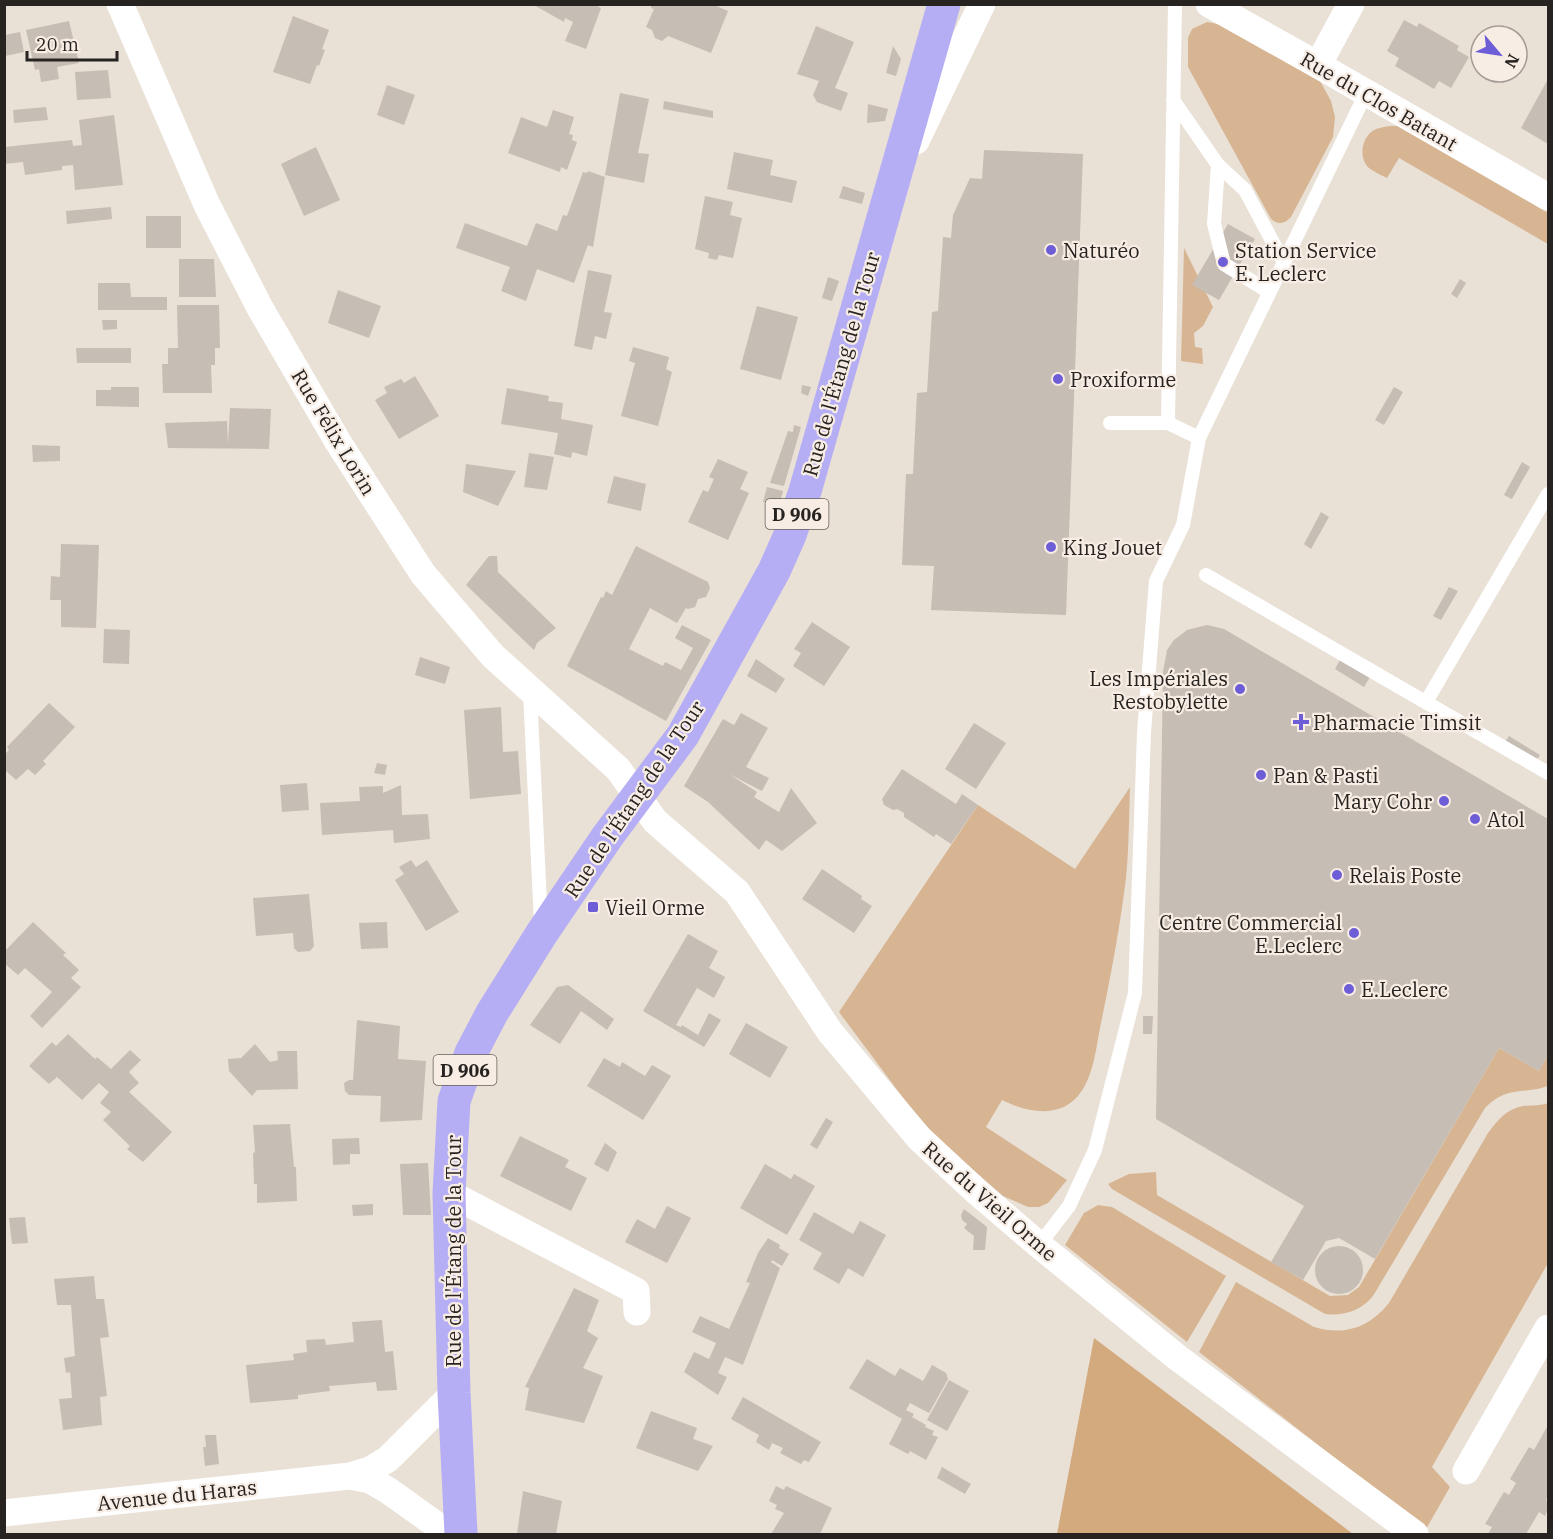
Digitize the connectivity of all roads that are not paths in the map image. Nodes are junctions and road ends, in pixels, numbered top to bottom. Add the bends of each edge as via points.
1 (120, 4) edge
2 (944, 4) edge
3 (982, 4) edge
4 (1175, 4) edge
5 (1209, 4) edge
6 (1351, 4) edge
7 (1318, 65) junction
8 (1366, 93) junction
9 (1173, 100) junction
10 (1218, 165) junction
11 (1548, 197) edge
12 (887, 202) junction
13 (1284, 263) junction
14 (1269, 292) junction
15 (1110, 423) dead end
16 (1168, 423) junction
17 (1199, 438) junction
18 (1548, 494) edge
19 (1206, 575) dead end
20 (530, 690) junction
21 (1426, 702) junction
22 (1548, 773) edge
23 (638, 796) junction
24 (542, 933) junction
25 (449, 1193) junction
26 (1039, 1245) junction
27 (637, 1312) dead end
28 (1548, 1328) edge
29 (454, 1393) junction
30 (1466, 1471) dead end
31 (350, 1476) junction
32 (5, 1506) edge
33 (449, 1534) edge
34 (461, 1534) edge
35 (1414, 1534) edge

1 - 20 street, Rue Félix Lorin via 207,205 338,442 423,574 493,656
2 - 12 main road, Rue de l'Étang de la Tour / D 906
3 - 12 street
4 - 9 lane
5 - 7 street, Rue du Clos Batant
6 - 7 street
7 - 8 street, Rue du Clos Batant
8 - 11 street, Rue du Clos Batant
8 - 13 lane
9 - 10 lane
9 - 16 lane
10 - 13 lane via 1245,190
10 - 14 lane via 1214,224 1224,264
12 - 23 main road, Rue de l'Étang de la Tour / D 906 via 790,535 683,735
13 - 14 lane
14 - 17 lane
15 - 16 lane
16 - 17 lane
17 - 26 lane via 1183,525 1156,581 1144,732 1134,993 1095,1150 1069,1206
18 - 21 lane
19 - 21 lane
20 - 23 street, Rue Félix Lorin via 618,769
20 - 24 lane
21 - 22 lane
23 - 24 main road, Rue de l'Étang de la Tour / D 906
23 - 26 street, Rue du Vieil Orme via 655,820 737,892 830,1032 919,1138
24 - 25 main road, Rue de l'Étang de la Tour / D 906 via 492,1013 467,1063 454,1101
25 - 27 street via 636,1292
25 - 29 main road, Rue de l'Étang de la Tour / D 906
26 - 35 street, Rue du Vieil Orme via 1178,1358
28 - 30 street
29 - 31 street, Avenue du Haras via 388,1459
29 - 34 main road, Rue de l'Étang de la Tour / D 906
31 - 32 street, Avenue du Haras
31 - 33 street, Avenue du Haras via 370,1480 389,1491

